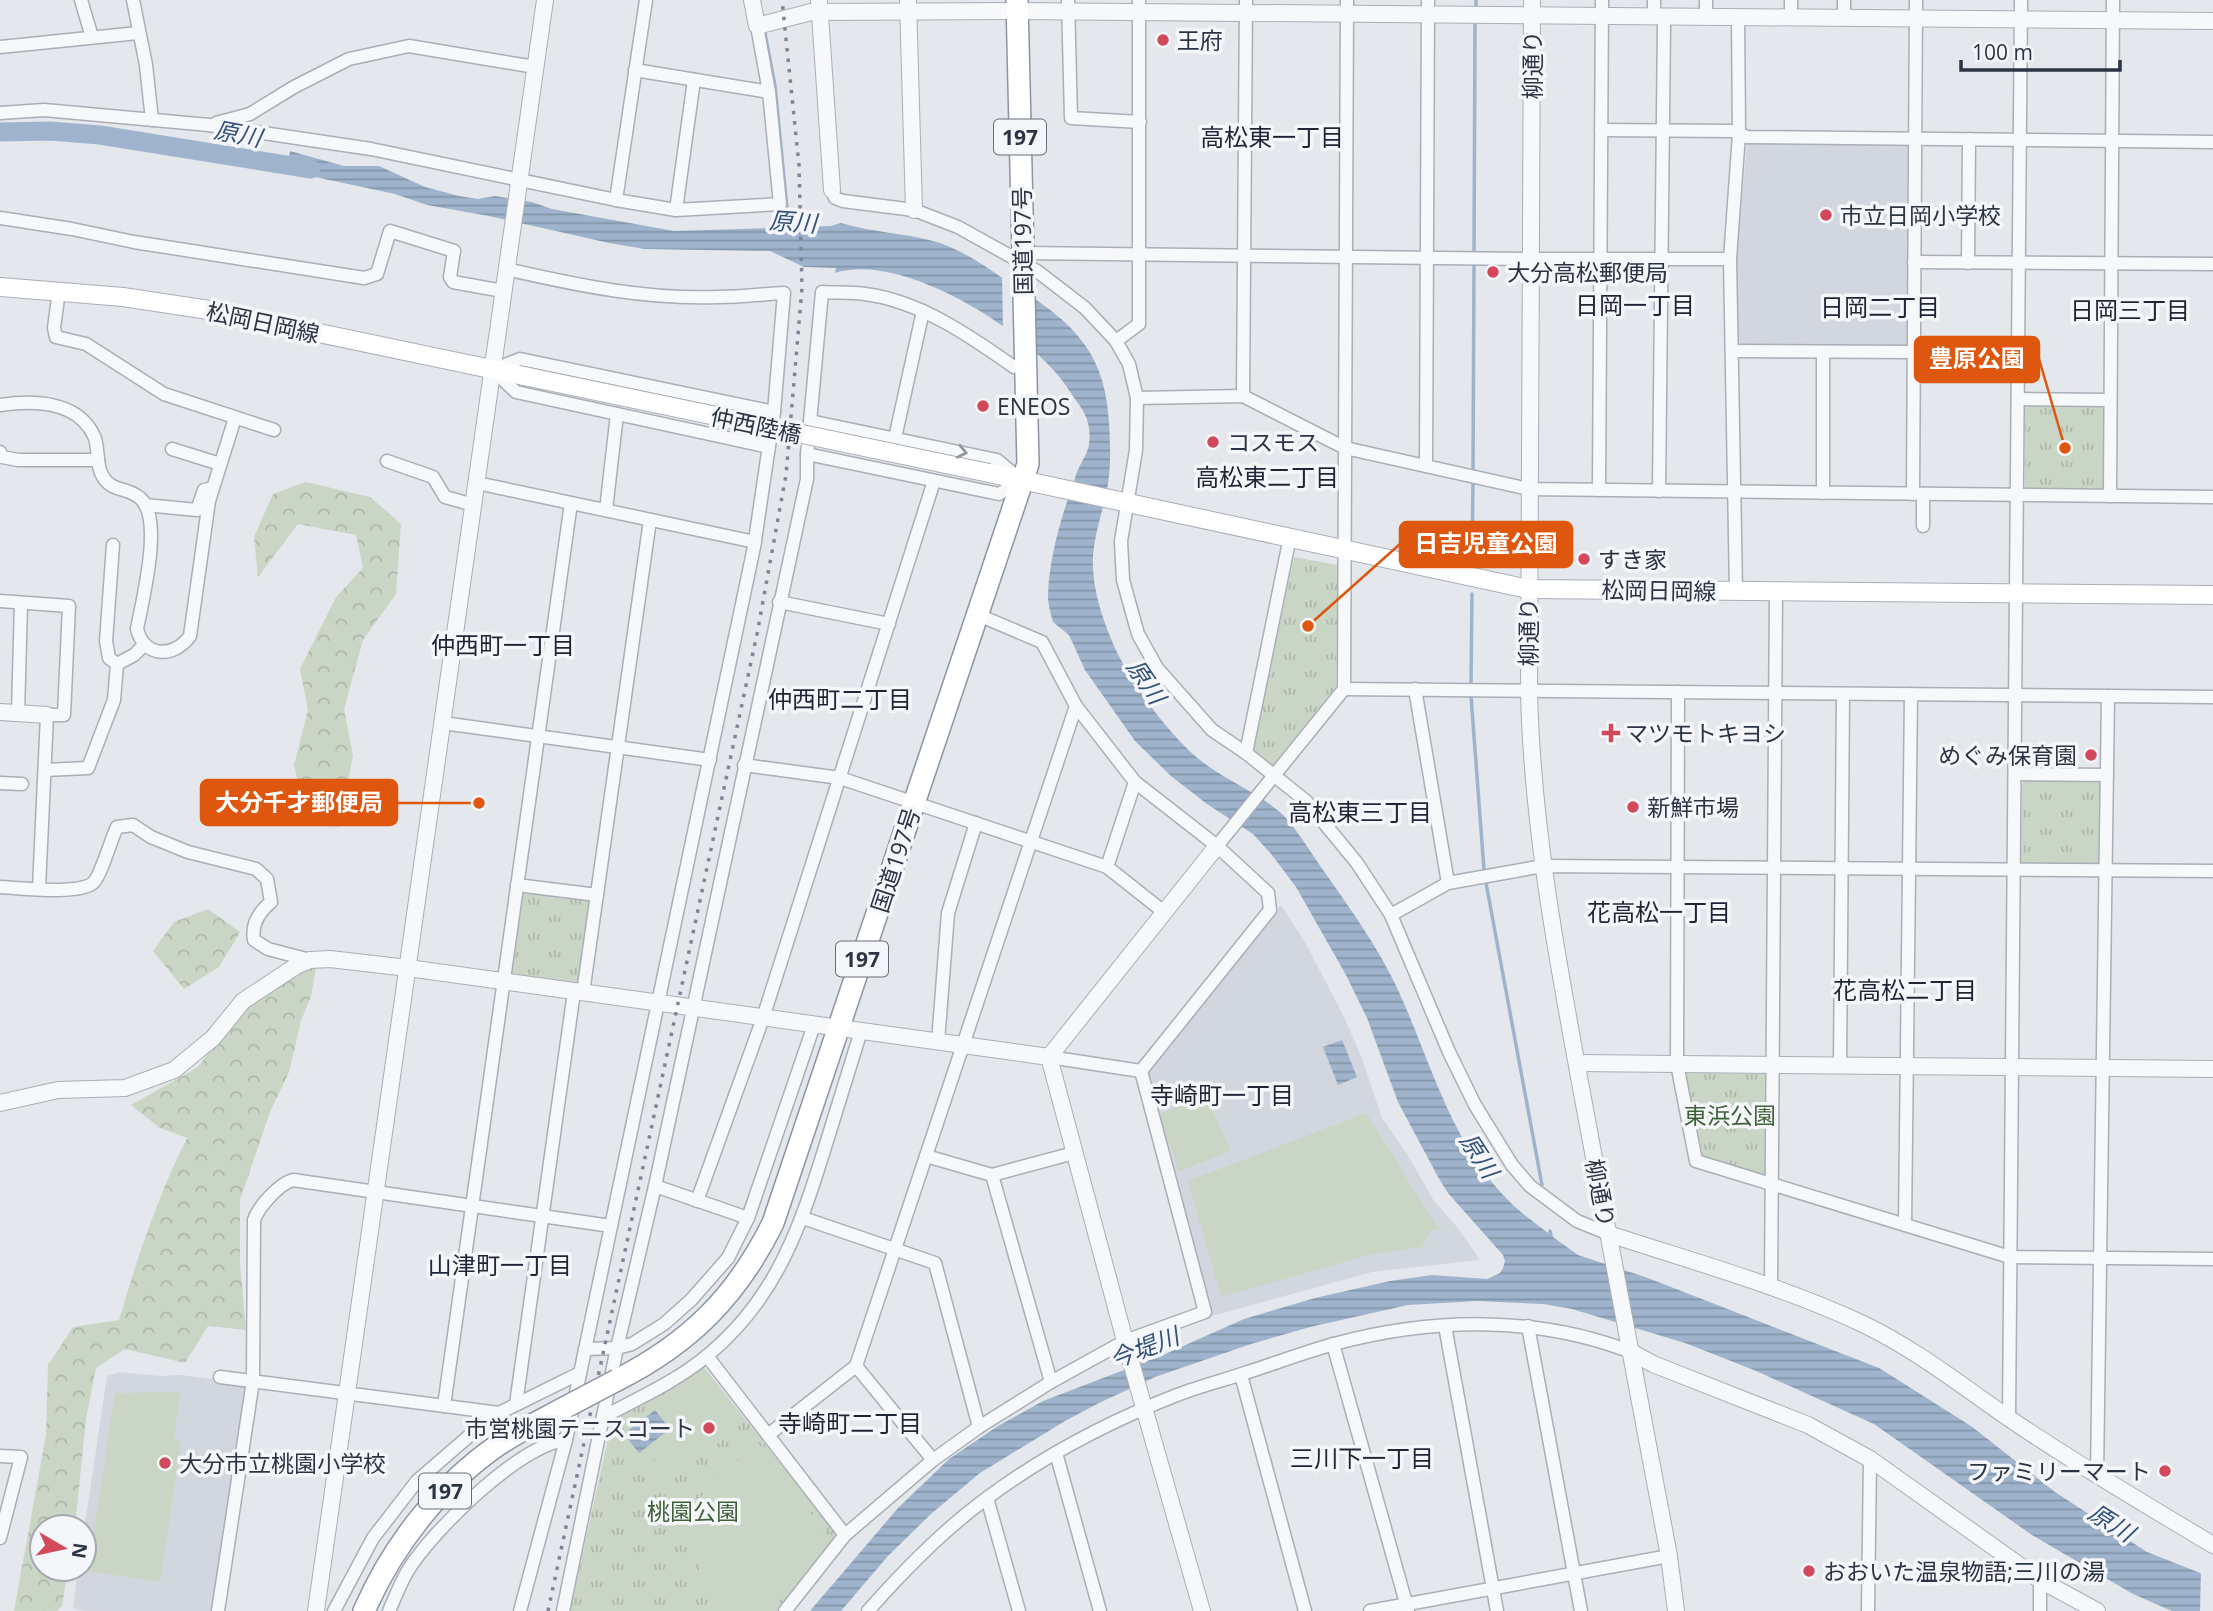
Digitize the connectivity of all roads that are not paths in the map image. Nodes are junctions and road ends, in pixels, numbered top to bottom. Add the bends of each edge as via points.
1 (81, 0) edge
2 (133, 0) edge
3 (545, 0) edge
4 (646, 0) edge
5 (752, 0) edge
6 (1654, 0) edge
7 (1706, 0) edge
8 (1738, 0) edge
9 (1791, 0) edge
10 (1844, 0) edge
11 (1916, 0) edge
12 (2021, 0) edge
13 (2112, 0) edge
14 (819, 6) edge
15 (909, 6) edge
16 (1012, 6) edge
17 (1068, 6) edge
18 (1140, 6) edge
19 (1246, 6) edge
20 (1347, 7) edge
21 (1428, 7) edge
22 (1532, 8) edge
23 (1601, 8) edge
24 (1660, 16) junction
25 (1706, 17) junction
26 (1738, 17) junction
27 (1791, 18) junction
28 (1844, 18) junction
29 (1916, 19) junction
30 (2021, 20) junction
31 (2112, 20) junction
32 (2213, 21) edge
33 (757, 26) junction
34 (138, 33) junction
35 (92, 37) junction
36 (0, 47) edge
37 (535, 67) junction
38 (635, 70) junction
39 (694, 80) junction
40 (769, 92) junction
41 (0, 113) edge
42 (152, 120) junction
43 (1140, 122) junction
44 (209, 125) junction
45 (1601, 130) junction
46 (1664, 131) junction
47 (1739, 134) junction
48 (1915, 139) junction
49 (1969, 139) junction
50 (2020, 140) junction
51 (2112, 141) junction
52 (2213, 142) edge
53 (518, 182) junction
54 (832, 190) joint
55 (616, 200) junction
56 (676, 210) junction
57 (914, 210) junction
58 (0, 218) edge
59 (1139, 254) junction
60 (1244, 255) junction
61 (1346, 256) junction
62 (1427, 257) junction
63 (1531, 259) junction
64 (1600, 259) junction
65 (1661, 259) junction
66 (1730, 259) junction
67 (507, 262) junction
68 (1914, 262) junction
69 (1968, 263) junction
70 (2019, 263) junction
71 (2111, 263) junction
72 (1019, 264) junction
73 (2213, 264) edge
74 (0, 287) edge
75 (503, 290) junction
76 (59, 291) junction
77 (923, 311) junction
78 (1116, 341) junction
79 (1732, 351) junction
80 (1823, 352) junction
81 (1914, 352) junction
82 (1018, 356) junction
83 (493, 370) junction
84 (524, 376) joint
85 (1243, 396) junction
86 (1137, 398) junction
87 (2018, 398) junction
88 (2110, 400) junction
89 (0, 405) edge
90 (774, 412) junction
91 (618, 414) junction
92 (235, 418) junction
93 (810, 421) junction
94 (274, 430) dead end
95 (895, 438) junction
96 (769, 447) junction
97 (1345, 448) junction
98 (172, 449) dead end
99 (0, 452) edge
100 (807, 454) junction
101 (98, 460) junction
102 (387, 461) dead end
103 (220, 464) junction
104 (1426, 466) junction
105 (1021, 480) junction
106 (934, 481) junction
107 (477, 483) junction
108 (213, 488) junction
109 (1529, 489) junction
110 (1599, 490) junction
111 (1659, 491) junction
112 (1734, 492) junction
113 (1824, 493) junction
114 (1918, 494) junction
115 (2017, 495) junction
116 (2110, 496) junction
117 (2213, 497) edge
118 (1121, 501) junction
119 (571, 503) junction
120 (145, 505) junction
121 (474, 505) junction
122 (606, 510) junction
123 (650, 520) junction
124 (1923, 526) dead end
125 (1290, 537) junction
126 (755, 542) junction
127 (113, 545) dead end
128 (1345, 548) junction
129 (1528, 589) junction
130 (1736, 591) junction
131 (1776, 591) junction
132 (2016, 593) junction
133 (2213, 595) edge
134 (0, 601) edge
135 (779, 602) junction
136 (21, 603) junction
137 (976, 614) junction
138 (889, 624) junction
139 (144, 645) junction
140 (117, 664) junction
141 (1344, 689) junction
142 (1415, 689) junction
143 (1529, 691) junction
144 (1678, 692) junction
145 (1775, 693) junction
146 (1843, 694) junction
147 (1911, 694) junction
148 (2015, 695) junction
149 (2108, 696) junction
150 (2213, 697) edge
151 (1076, 706) junction
152 (0, 712) edge
153 (18, 713) junction
154 (47, 715) junction
155 (443, 723) junction
156 (538, 736) junction
157 (618, 747) junction
158 (1246, 753) junction
159 (710, 760) junction
160 (744, 765) junction
161 (44, 770) junction
162 (2015, 774) junction
163 (2107, 775) junction
164 (1273, 776) junction
165 (840, 778) junction
166 (1135, 782) junction
167 (0, 783) edge
168 (22, 784) dead end
169 (914, 803) junction
170 (976, 823) junction
171 (1031, 841) junction
172 (1222, 841) junction
173 (1543, 866) junction
174 (1107, 867) junction
175 (1678, 867) junction
176 (1774, 868) junction
177 (1842, 868) junction
178 (1909, 869) junction
179 (2014, 869) junction
180 (2105, 870) junction
181 (2213, 871) edge
182 (1448, 883) junction
183 (517, 885) junction
184 (0, 887) edge
185 (39, 888) junction
186 (597, 895) junction
187 (1164, 912) junction
188 (1391, 915) junction
189 (310, 961) junction
190 (408, 968) junction
191 (504, 982) junction
192 (578, 992) junction
193 (658, 1003) junction
194 (693, 1008) junction
195 (763, 1018) junction
196 (814, 1025) junction
197 (840, 1028) junction
198 (861, 1031) junction
199 (938, 1042) junction
200 (963, 1045) junction
201 (1049, 1057) junction
202 (1577, 1063) junction
203 (1677, 1064) junction
204 (1773, 1065) junction
205 (1840, 1066) junction
206 (1908, 1066) junction
207 (2012, 1068) junction
208 (2103, 1068) junction
209 (2213, 1069) edge
210 (1141, 1071) junction
211 (0, 1104) edge
212 (1074, 1153) junction
213 (926, 1156) junction
214 (992, 1175) junction
215 (1772, 1184) junction
216 (655, 1186) junction
217 (376, 1193) junction
218 (697, 1201) junction
219 (472, 1206) junction
220 (542, 1216) junction
221 (748, 1218) junction
222 (803, 1218) junction
223 (1905, 1225) junction
224 (611, 1226) junction
225 (1609, 1234) junction
226 (895, 1250) junction
227 (2010, 1258) junction
228 (2100, 1258) junction
229 (2213, 1259) edge
230 (1771, 1287) junction
231 (1446, 1326) junction
232 (1528, 1326) junction
233 (1125, 1341) junction
234 (1333, 1344) junction
235 (617, 1348) junction
236 (585, 1349) junction
237 (1631, 1352) junction
238 (707, 1356) junction
239 (856, 1366) junction
240 (580, 1373) junction
241 (1241, 1375) junction
242 (219, 1377) dead end
243 (253, 1381) junction
244 (1051, 1382) junction
245 (348, 1394) junction
246 (1142, 1402) junction
247 (516, 1404) junction
248 (444, 1406) junction
249 (499, 1413) junction
250 (603, 1417) junction
251 (2009, 1418) junction
252 (979, 1427) junction
253 (768, 1434) junction
254 (566, 1440) junction
255 (1056, 1453) junction
256 (0, 1456) edge
257 (1870, 1458) junction
258 (933, 1460) junction
259 (2097, 1476) junction
260 (987, 1497) junction
261 (6, 1499) edge
262 (845, 1535) junction
263 (0, 1538) edge
264 (2213, 1545) edge
265 (1670, 1556) junction
266 (1574, 1574) junction
267 (2040, 1580) junction
268 (1493, 1588) junction
269 (1407, 1608) edge
270 (218, 1611) edge
271 (316, 1611) edge
272 (334, 1611) edge
273 (364, 1611) edge
274 (389, 1611) edge
275 (520, 1611) edge
276 (563, 1611) edge
277 (785, 1611) edge
278 (868, 1611) edge
279 (1019, 1611) edge
280 (1100, 1611) edge
281 (1202, 1611) edge
282 (1305, 1611) edge
283 (1370, 1611) edge
284 (1497, 1611) edge
285 (1580, 1611) edge
286 (1676, 1611) edge
287 (1868, 1611) edge
288 (2040, 1611) edge
289 (2097, 1611) edge

1 - 35 street
2 - 34 street
3 - 37 street
4 - 38 street
5 - 33 street
6 - 24 street via 1654,10
7 - 25 street
8 - 26 street
9 - 27 street
10 - 28 street
11 - 29 street
12 - 30 street
13 - 31 street
14 - 15 street
14 - 33 street
14 - 54 street
15 - 16 street
15 - 57 street
16 - 17 street
16 - 72 highway, 国道197号 / 197
17 - 18 street
17 - 43 street via 1071,118
18 - 19 street
18 - 43 street
19 - 20 street
19 - 60 street
20 - 21 street
20 - 61 street
21 - 22 street
21 - 62 street
22 - 23 street
22 - 63 street, 柳通り
23 - 24 street
23 - 45 street
24 - 25 street
24 - 46 street via 1664,22
25 - 26 street
26 - 27 street
26 - 47 street
27 - 28 street
28 - 29 street
29 - 30 street
29 - 48 street
30 - 31 street
30 - 50 street
31 - 32 street
31 - 51 street
33 - 40 street
34 - 35 street
34 - 42 street
35 - 36 street
37 - 44 street via 410,46 349,59 250,114
37 - 53 street
38 - 39 street
38 - 55 street
39 - 40 street
39 - 56 street
40 - 56 street via 780,204
41 - 42 street via 44,110
42 - 44 street
43 - 59 street
44 - 53 street via 371,149
45 - 46 street
45 - 64 street
46 - 47 street
46 - 65 street
47 - 48 street
47 - 66 street
48 - 49 street
48 - 68 street
49 - 50 street
49 - 69 street
50 - 51 street
50 - 70 street
51 - 52 street
51 - 71 street
53 - 55 street
53 - 67 street
54 - 57 street via 835,198 843,201
55 - 56 street
57 - 72 street via 958,227
58 - 75 street via 364,278 377,274 390,231 454,251 453,282
59 - 60 street
59 - 72 street
59 - 78 street via 1139,324
60 - 61 street
60 - 85 street
61 - 62 street
61 - 97 street
62 - 63 street
62 - 104 street
63 - 64 street
63 - 109 street, 柳通り
64 - 65 street
64 - 110 street
65 - 66 street
65 - 111 street
66 - 79 street
67 - 75 street
67 - 90 street via 577,286 636,294 719,298 784,293
68 - 69 street
68 - 81 street
69 - 70 street
70 - 71 street
70 - 87 street
71 - 73 street
71 - 88 street
72 - 78 street via 1085,308
72 - 82 highway, 国道197号 / 197
74 - 76 main road, 松岡日岡線
75 - 83 street
76 - 83 main road, 松岡日岡線 via 209,310
76 - 92 street via 56,337 86,344 164,394
77 - 82 street
77 - 93 street via 867,294 822,292
77 - 95 street
78 - 86 street via 1129,364
79 - 80 street
79 - 112 street
80 - 81 street
80 - 113 street
81 - 114 street
82 - 105 highway, 国道197号 / 197 via 1028,464
83 - 84 main road, 松岡日岡線
83 - 90 street via 520,359
83 - 91 street via 516,392
83 - 107 street
84 - 105 main road, 仲西陸橋, bridge
85 - 86 street
85 - 97 street
86 - 118 street via 1136,450
87 - 88 street
87 - 115 street
88 - 116 street
89 - 101 street via 57,405 71,410 85,419 96,439
90 - 96 street
91 - 96 street
91 - 122 street
92 - 94 street
92 - 103 street
93 - 95 street
93 - 100 street
95 -> 105 street via 997,460
96 - 126 street
97 - 104 street
97 - 128 street
98 - 103 street
99 - 101 street via 2,457 18,460
100 - 106 street
100 - 135 street via 807,480
101 - 120 street via 111,487 140,498
102 - 121 street via 433,477 445,497
103 - 108 street
104 - 109 street
105 - 106 street via 999,494
105 - 118 main road, 松岡日岡線
105 - 137 highway, 国道197号 / 197
106 - 138 street
107 - 119 street
107 - 121 street
108 - 120 street via 204,490 197,510
108 - 139 street via 190,636 180,647 166,652
109 - 110 street
109 - 129 street, 柳通り
110 - 111 street
111 - 112 street
112 - 113 street
112 - 130 street
113 - 114 street
114 - 115 street
114 - 124 street
115 - 116 street
115 - 132 street
116 - 117 street
118 - 125 main road, 松岡日岡線
118 - 158 street via 1123,580 1138,634 1180,696 1212,730
119 - 122 street
119 - 156 street
120 - 139 street via 151,524 137,629
121 - 155 street
122 - 123 street
123 - 126 street
123 - 157 street
125 - 128 main road, 松岡日岡線
125 - 158 street
126 - 159 street
127 - 140 street via 106,641 109,658
128 - 129 main road, 松岡日岡線
128 - 141 street
129 - 130 main road, 松岡日岡線
129 - 143 street, 柳通り
130 - 131 main road, 松岡日岡線
131 - 132 main road, 松岡日岡線
131 - 145 street
132 - 133 main road, 松岡日岡線
132 - 148 street
134 - 136 street
135 - 138 street
135 - 160 street
136 - 153 street
136 - 154 street via 69,606 64,715
137 - 151 street via 1042,642
137 - 169 highway, 国道197号 / 197
138 - 165 street
139 - 140 street
140 - 161 street via 114,700 88,768
141 - 142 street
141 - 164 street
142 - 143 street
142 - 182 street
143 - 144 street
143 - 173 street, 柳通り
144 - 145 street
144 - 175 street
145 - 146 street
145 - 176 street
146 - 147 street
146 - 177 street
147 - 148 street
147 - 178 street
148 - 149 street
148 - 162 street
149 - 150 street
149 - 163 street
151 - 166 street
151 - 171 street
152 - 153 street
153 - 154 street
154 - 161 street
155 - 156 street
155 - 190 street
156 - 157 street
156 - 183 street
157 - 159 street
157 - 186 street
158 - 164 street
159 - 193 street
160 - 165 street
160 - 194 street
161 - 185 street
162 - 163 street
162 - 179 street
163 - 180 street
164 - 172 street
164 - 188 street via 1306,801 1357,863
165 - 169 street
165 - 195 street
166 - 172 street
166 - 174 street
167 - 168 street
169 - 170 street
169 - 197 highway, 国道197号 / 197
170 - 171 street
170 - 199 street via 948,913
171 - 174 street
171 - 200 street
172 - 187 street
172 - 210 street via 1268,893 1270,910
173 - 175 street
173 - 182 street
173 - 202 street, 柳通り
174 - 187 street
175 - 176 street
175 - 203 street
176 - 177 street
176 - 204 street
177 - 178 street
177 - 205 street
178 - 179 street
178 - 206 street
179 - 180 street
179 - 207 street
180 - 181 street
180 - 208 street
182 - 188 street
183 - 186 street
183 - 191 street
184 - 185 street
185 - 189 street via 72,890 93,883 117,827 133,825 188,852 256,869 267,879 271,902 252,929 254,940
186 - 192 street
187 - 201 street
188 - 225 street via 1449,1052 1512,1165 1530,1186 1577,1221
189 - 190 street
189 - 211 street via 243,1001 213,1038 174,1070 125,1088 58,1090
190 - 191 street
190 - 217 street
191 - 192 street
191 - 219 street
192 - 193 street
192 - 220 street
193 - 194 street
193 - 224 street
194 - 195 street
194 - 216 street
195 - 196 street
195 - 218 street
196 - 197 street
196 - 221 street
197 - 198 street
197 - 273 highway, 国道197号 / 197, bridge via 780,1207 733,1289 704,1321 660,1357 498,1445 475,1463 432,1503 391,1559
198 - 199 street
198 - 222 street
199 - 200 street
200 - 201 street
200 - 213 street
201 - 210 street
201 - 212 street
202 - 203 street
202 - 225 street, 柳通り
203 - 204 street
203 - 215 street via 1696,1161
204 - 205 street
204 - 215 street
205 - 206 street
206 - 207 street
206 - 223 street
207 - 208 street
207 - 227 street
208 - 209 street
208 - 228 street
210 - 233 street via 1205,1312
212 - 214 street
212 - 233 street
213 - 214 street
213 - 226 street
214 - 244 street
215 - 223 street
215 - 230 street
216 - 218 street
216 - 235 street
217 - 219 street
217 - 243 street via 293,1180 257,1212
217 - 245 street
218 - 221 street
219 - 220 street
219 - 248 street
220 - 224 street
220 - 247 street
221 - 235 street via 728,1258 691,1300 664,1324
222 - 226 street
222 - 238 street via 779,1269 757,1301 730,1336
223 - 227 street
224 - 236 street
225 - 230 street
225 - 237 street, 柳通り
226 - 239 street
226 - 252 street via 935,1263
227 - 228 street
227 - 251 street
228 - 229 street
228 - 259 street
230 - 251 street via 1899,1343
231 - 232 street
231 - 234 street
231 - 268 street
232 - 237 street via 1583,1336
232 - 266 street
233 - 244 street
233 - 246 street
234 - 241 street
234 - 269 street
235 - 236 street
235 - 250 street
236 - 240 street
237 - 257 street via 1808,1425
237 - 265 street, 柳通り
238 - 250 street
238 - 253 street
239 - 253 street
239 - 258 street
240 - 247 street
240 - 254 street
241 - 246 street
241 - 282 street
242 - 243 street
243 - 245 street
243 - 270 street
244 - 252 street
245 - 248 street
245 - 271 street
246 - 255 street
246 - 281 street
247 - 249 street
248 - 249 street
249 - 272 street via 417,1481 373,1538
250 - 276 street
251 - 259 street
252 - 258 street
253 - 262 street
254 - 274 street via 538,1448 510,1466 464,1506 408,1571
254 - 275 street
255 - 260 street
255 - 280 street
256 - 261 street via 21,1457
257 - 267 street
257 - 287 street
258 - 262 street
259 - 264 street
260 - 278 street via 945,1530
260 - 279 street
261 - 263 street
262 - 277 street
265 - 266 street
265 - 286 street, 柳通り
266 - 268 street
266 - 285 street
267 - 288 street
267 - 289 street
268 - 269 street
268 - 284 street
269 - 283 street

